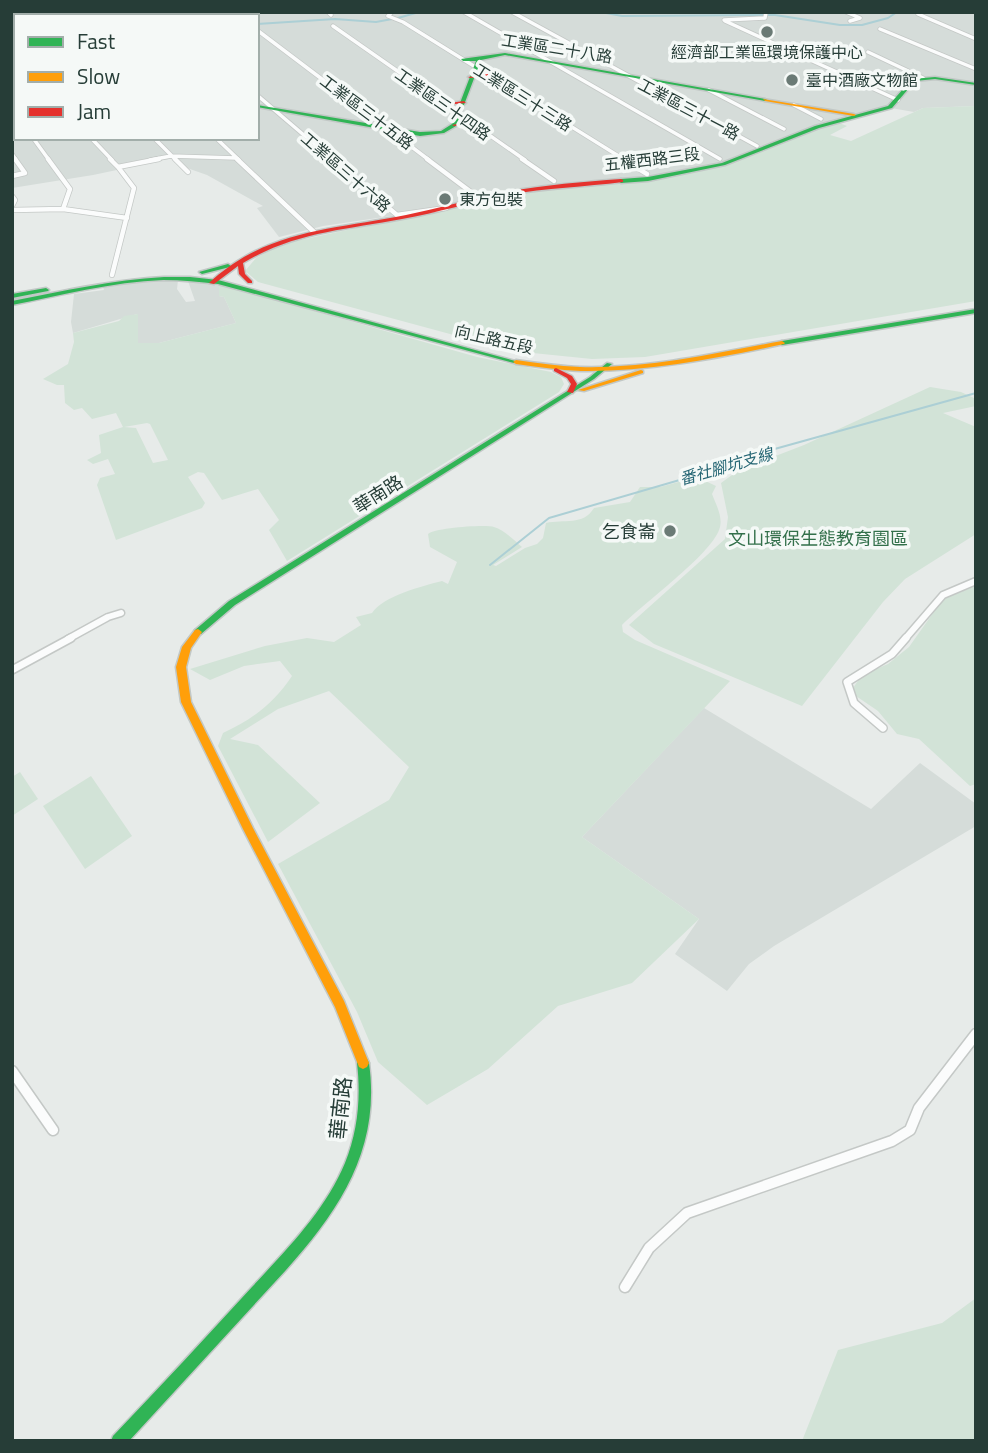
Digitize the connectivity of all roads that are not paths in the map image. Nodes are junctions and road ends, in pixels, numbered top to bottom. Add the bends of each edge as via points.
1 (230, 12) edge
2 (252, 12) edge
3 (392, 12) edge
4 (464, 12) edge
5 (512, 12) edge
6 (846, 12) edge
7 (918, 14) dead end
8 (766, 15) edge
9 (850, 20) dead end
10 (333, 26) dead end
11 (880, 29) dead end
12 (259, 32) edge
13 (976, 39) edge
14 (532, 52) junction
15 (868, 52) dead end
16 (520, 56) junction
17 (463, 60) joint
18 (548, 61) junction
19 (573, 65) junction
20 (609, 66) junction
21 (475, 67) junction
22 (562, 69) junction
23 (597, 69) junction
24 (976, 69) edge
25 (488, 75) joint
26 (626, 75) junction
27 (923, 78) junction
28 (646, 81) junction
29 (976, 84) edge
30 (730, 96) junction
31 (898, 100) junction
32 (259, 101) edge
33 (464, 102) junction
34 (444, 104) junction
35 (277, 113) junction
36 (459, 113) junction
37 (858, 116) junction
38 (375, 119) junction
39 (471, 122) junction
40 (359, 123) junction
41 (454, 125) junction
42 (387, 128) junction
43 (784, 129) dead end
44 (411, 132) junction
45 (398, 136) junction
46 (34, 140) edge
47 (93, 140) edge
48 (157, 140) edge
49 (218, 140) edge
50 (757, 146) dead end
51 (12, 154) edge
52 (172, 156) junction
53 (236, 158) junction
54 (720, 159) dead end
55 (118, 167) junction
56 (188, 173) dead end
57 (647, 174) dead end
58 (12, 176) edge
59 (554, 181) dead end
60 (475, 195) dead end
61 (12, 196) edge
62 (12, 208) edge
63 (446, 208) junction
64 (64, 209) junction
65 (127, 219) junction
66 (314, 232) junction
67 (238, 264) junction
68 (202, 272) junction
69 (112, 275) junction
70 (218, 280) junction
71 (250, 282) dead end
72 (12, 301) edge
73 (976, 309) edge
74 (606, 366) junction
75 (666, 366) dead end
76 (546, 368) dead end
77 (571, 392) junction
78 (552, 403) junction
79 (976, 581) edge
80 (121, 613) dead end
81 (12, 670) edge
82 (883, 728) dead end
83 (976, 1034) edge
84 (12, 1070) edge
85 (53, 1130) dead end
86 (625, 1287) dead end
87 (118, 1441) edge

1 - 2 street
3 - 17 street, 工業區三十三路 via 390,17
4 - 14 street
5 - 20 street, 工業區三十一路
6 - 9 street via 860,18
7 - 13 street
8 - 31 street via 723,20
10 - 34 street, 工業區三十四路
11 - 24 street
12 - 38 street, 工業區三十五路
14 - 16 street
14 - 18 street
15 - 27 street
16 - 18 street, 工業區二十八路
16 - 21 street, 工業區二十八路 via 496,54
17 - 21 street
18 - 19 street, 工業區二十八路
18 - 22 street
19 - 22 street
19 - 23 street, 工業區二十八路
20 - 23 street
20 - 26 street, 工業區三十一路
21 - 25 street
21 - 33 street
22 - 54 street
23 - 26 street, 工業區二十八路
25 - 57 street, 工業區三十三路
26 - 28 street, 工業區二十八路
27 - 29 street
27 - 31 street, 五權西路三段 via 911,82
28 - 30 street, 工業區二十八路
28 - 50 street, 工業區三十一路
30 - 37 street, 工業區二十八路 via 794,105 817,114
30 - 43 street
31 - 37 street, 五權西路三段 via 888,108
32 - 35 street
33 - 34 street
33 - 36 street
34 - 36 street, 工業區三十四路
35 - 40 street
35 - 63 street, 工業區三十六路 via 397,215
36 - 39 street, 工業區三十四路
36 - 41 street
37 - 63 street, 五權西路三段 via 705,169 528,191
38 - 40 street
38 - 42 street, 工業區三十五路
39 - 41 street
39 - 59 street, 工業區三十四路
40 - 42 street
41 - 44 street via 439,132
42 - 44 street
42 - 45 street, 工業區三十五路
44 - 45 street
45 - 60 street, 工業區三十五路
46 - 64 street via 70,189
47 - 55 street
48 - 52 street
49 - 53 street
51 - 58 street via 25,173
52 - 53 street
52 - 55 street
52 - 56 street
53 - 66 street
55 - 65 street via 134,188
61 - 62 street
62 - 64 street
63 - 66 street, 五權西路三段
64 - 65 street
65 - 69 street
66 - 67 street, 五權西路三段 via 270,243
67 - 68 street
67 - 70 street, 五權西路三段
67 - 71 street
68 - 69 street, 向上路五段
68 - 70 street, 向上路五段
69 - 72 street, 向上路五段
70 - 72 street, 向上路五段 via 175,273 124,275
70 - 74 street, 向上路五段 via 509,360 564,368
73 - 74 street, 向上路五段 via 689,359
74 - 77 street, 華南路
75 - 78 street via 601,382
76 - 77 street via 570,377
77 - 78 street, 華南路
78 - 87 street, 華南路 via 211,618 196,633 181,667 183,692 221,777 345,1014 364,1067 365,1093 353,1161 313,1227
79 - 82 street via 939,598 892,654 847,681 846,692 853,704
80 - 81 street
83 - 86 street via 919,1108 910,1130 892,1141 687,1213 649,1248
84 - 85 street

